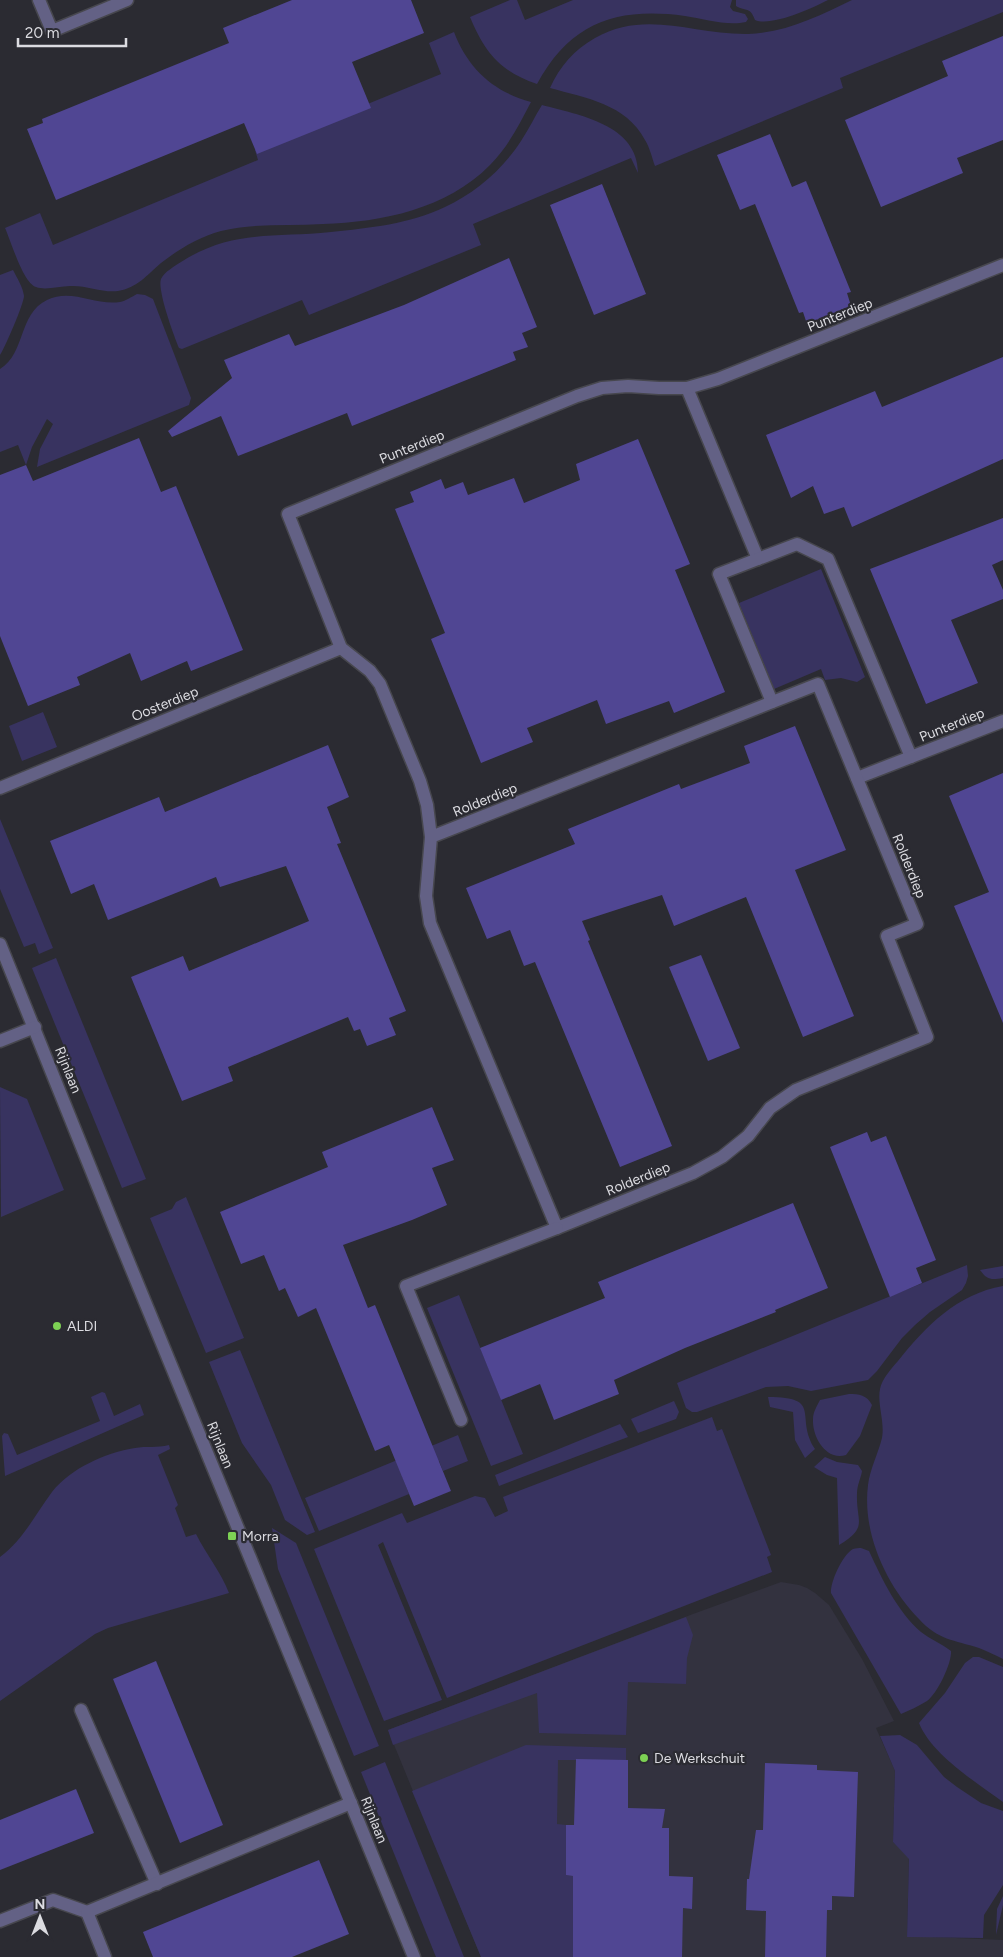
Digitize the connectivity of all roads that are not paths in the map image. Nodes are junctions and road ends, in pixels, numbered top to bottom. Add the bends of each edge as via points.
1 (39, 0) edge
2 (127, 0) edge
3 (1003, 265) edge
4 (687, 388) junction
5 (758, 559) junction
6 (341, 648) junction
7 (772, 702) junction
8 (1003, 721) edge
9 (911, 757) junction
10 (857, 778) junction
11 (0, 788) edge
12 (431, 837) junction
13 (0, 944) edge
14 (35, 1027) junction
15 (0, 1041) edge
16 (557, 1228) junction
17 (461, 1420) dead end
18 (81, 1710) dead end
19 (351, 1802) junction
20 (157, 1884) junction
21 (87, 1912) junction
22 (0, 1921) edge
23 (106, 1957) edge
24 (414, 1957) edge

1 - 2 street via 52,31
3 - 4 street, Punterdiep via 744,370
4 - 5 street
4 - 6 street, Punterdiep via 602,388 288,514
5 - 7 street, Punterdiep via 719,574
5 - 9 street, Punterdiep via 797,544 828,559
6 - 11 street, Oosterdiep
6 - 12 street via 370,671 380,684 428,805
7 - 10 street, Rolderdiep via 818,684
7 - 12 street, Rolderdiep
8 - 9 street, Punterdiep
9 - 10 street, Punterdiep
10 - 16 street, Rolderdiep via 917,924 887,936 927,1038 796,1090 770,1108 748,1136 693,1173
12 - 16 street via 426,896 430,923
13 - 14 street, Rijnlaan
14 - 15 street
14 - 19 street, Rijnlaan
16 - 17 street, Rolderdiep via 406,1286
18 - 20 street
19 - 20 street
19 - 24 street, Rijnlaan
20 - 21 street
21 - 22 street via 53,1900
21 - 23 street

